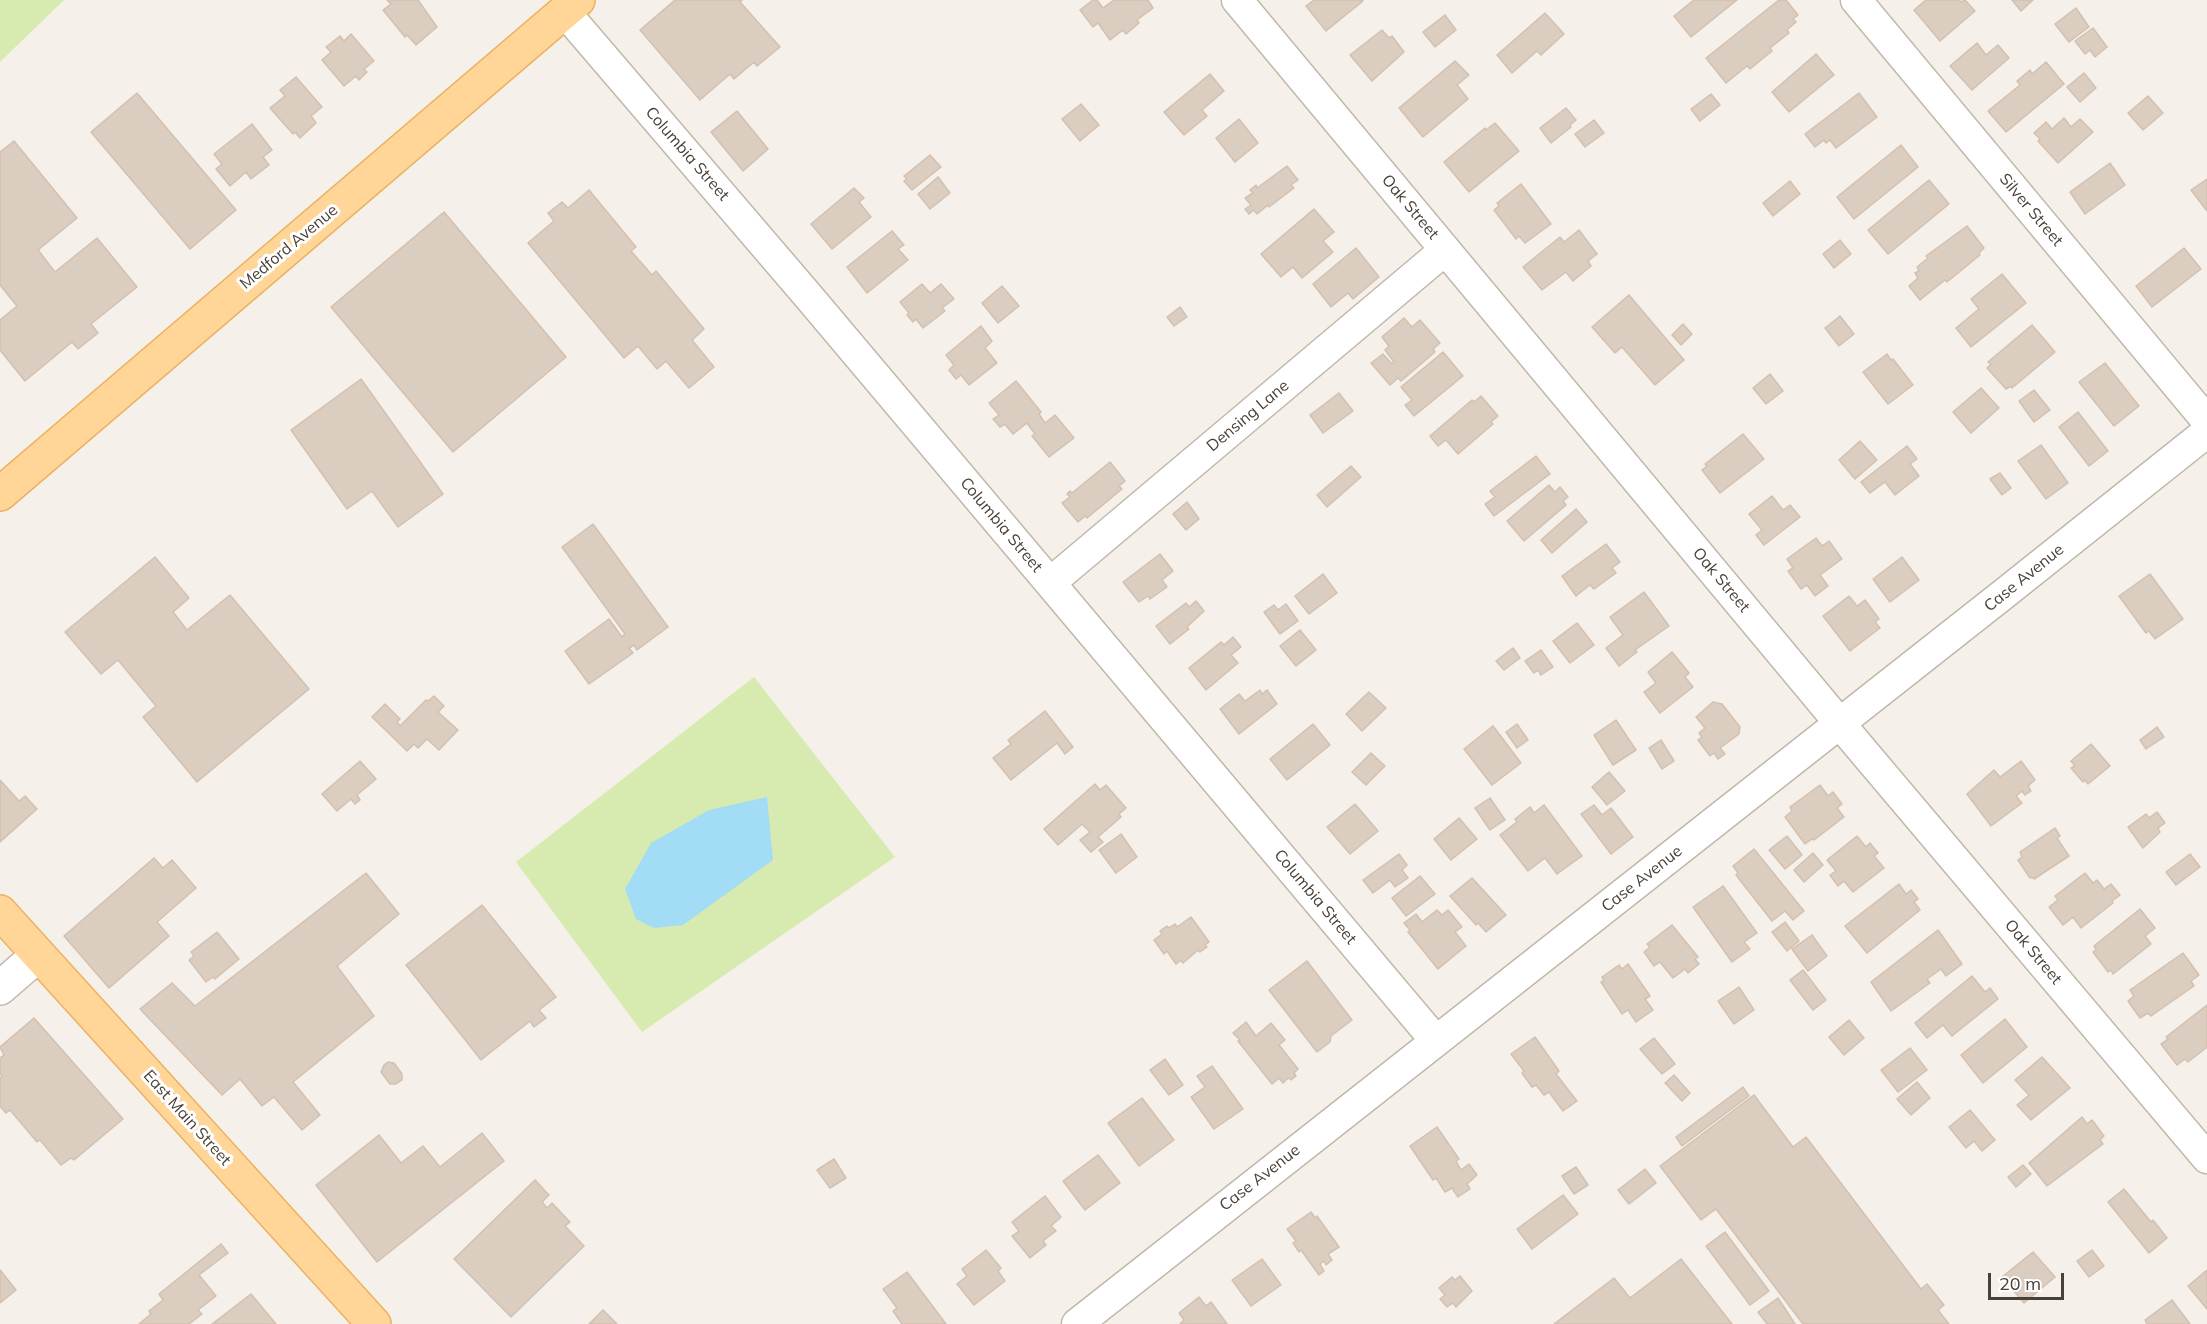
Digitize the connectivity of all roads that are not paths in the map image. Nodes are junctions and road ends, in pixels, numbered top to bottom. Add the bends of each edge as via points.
1 (1237, 0) edge
2 (1856, 0) edge
3 (571, 6) edge
4 (1445, 250) junction
5 (2207, 421) edge
6 (2207, 432) edge
7 (0, 494) edge
8 (1050, 583) junction
9 (1840, 723) junction
10 (0, 912) edge
11 (38, 955) junction
12 (0, 988) edge
13 (1436, 1041) junction
14 (2207, 1158) edge
15 (374, 1324) edge
16 (1077, 1324) edge

1 - 4 street, Oak Street
2 - 5 street, Silver Street
3 - 7 main road, Medford Avenue
3 - 8 street, Columbia Street
4 - 8 street, Densing Lane
4 - 9 street, Oak Street
6 - 9 street, Case Avenue
8 - 13 street, Columbia Street
9 - 13 street, Case Avenue
9 - 14 street, Oak Street
10 - 11 main road, East Main Street
11 - 12 street
11 - 15 main road, East Main Street
13 - 16 street, Case Avenue

